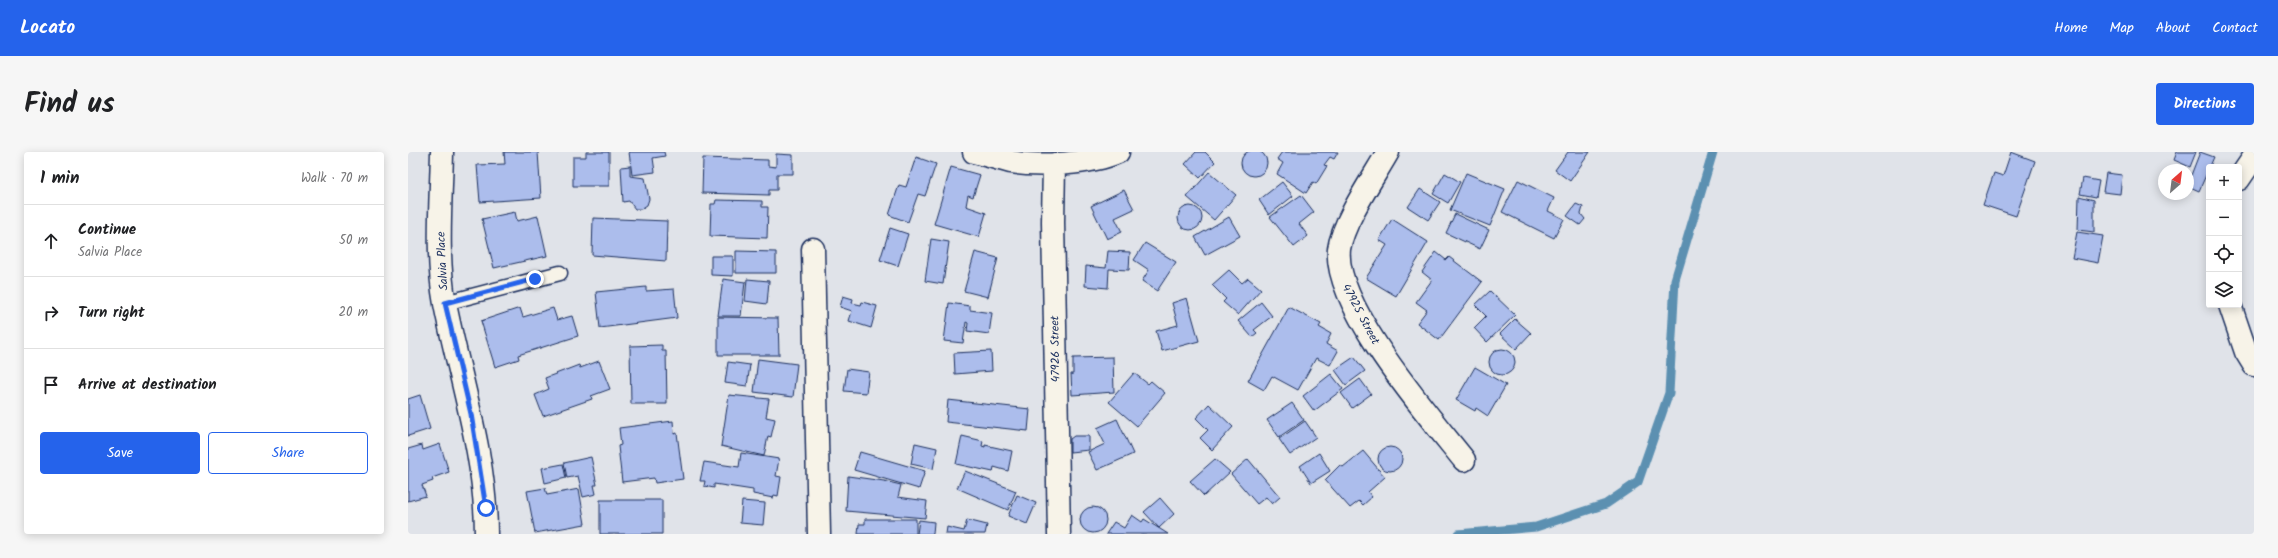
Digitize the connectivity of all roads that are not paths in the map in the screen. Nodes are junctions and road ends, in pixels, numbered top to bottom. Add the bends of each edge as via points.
1 (442, 152) edge
2 (974, 152) edge
3 (1118, 152) edge
4 (1388, 152) edge
5 (2254, 157) edge
6 (1054, 164) junction
7 (2242, 175) edge
8 (813, 249) dead end
9 (560, 273) dead end
10 (445, 303) junction
11 (2231, 308) edge
12 (2254, 365) edge
13 (1464, 460) dead end
14 (486, 534) edge
15 (819, 534) edge
16 (1059, 534) edge

1 - 10 street, Salvia Place via 440,252
2 - 6 street via 1012,162
3 - 6 street via 1107,157
4 - 13 street, 47925 Street via 1348,222 1339,249 1342,277 1364,324 1394,372
5 - 7 street
6 - 16 street, 47926 Street via 1052,222
8 - 15 street
9 - 10 lane
10 - 14 street, Salvia Place via 471,414 486,508
11 - 12 street via 2246,352

